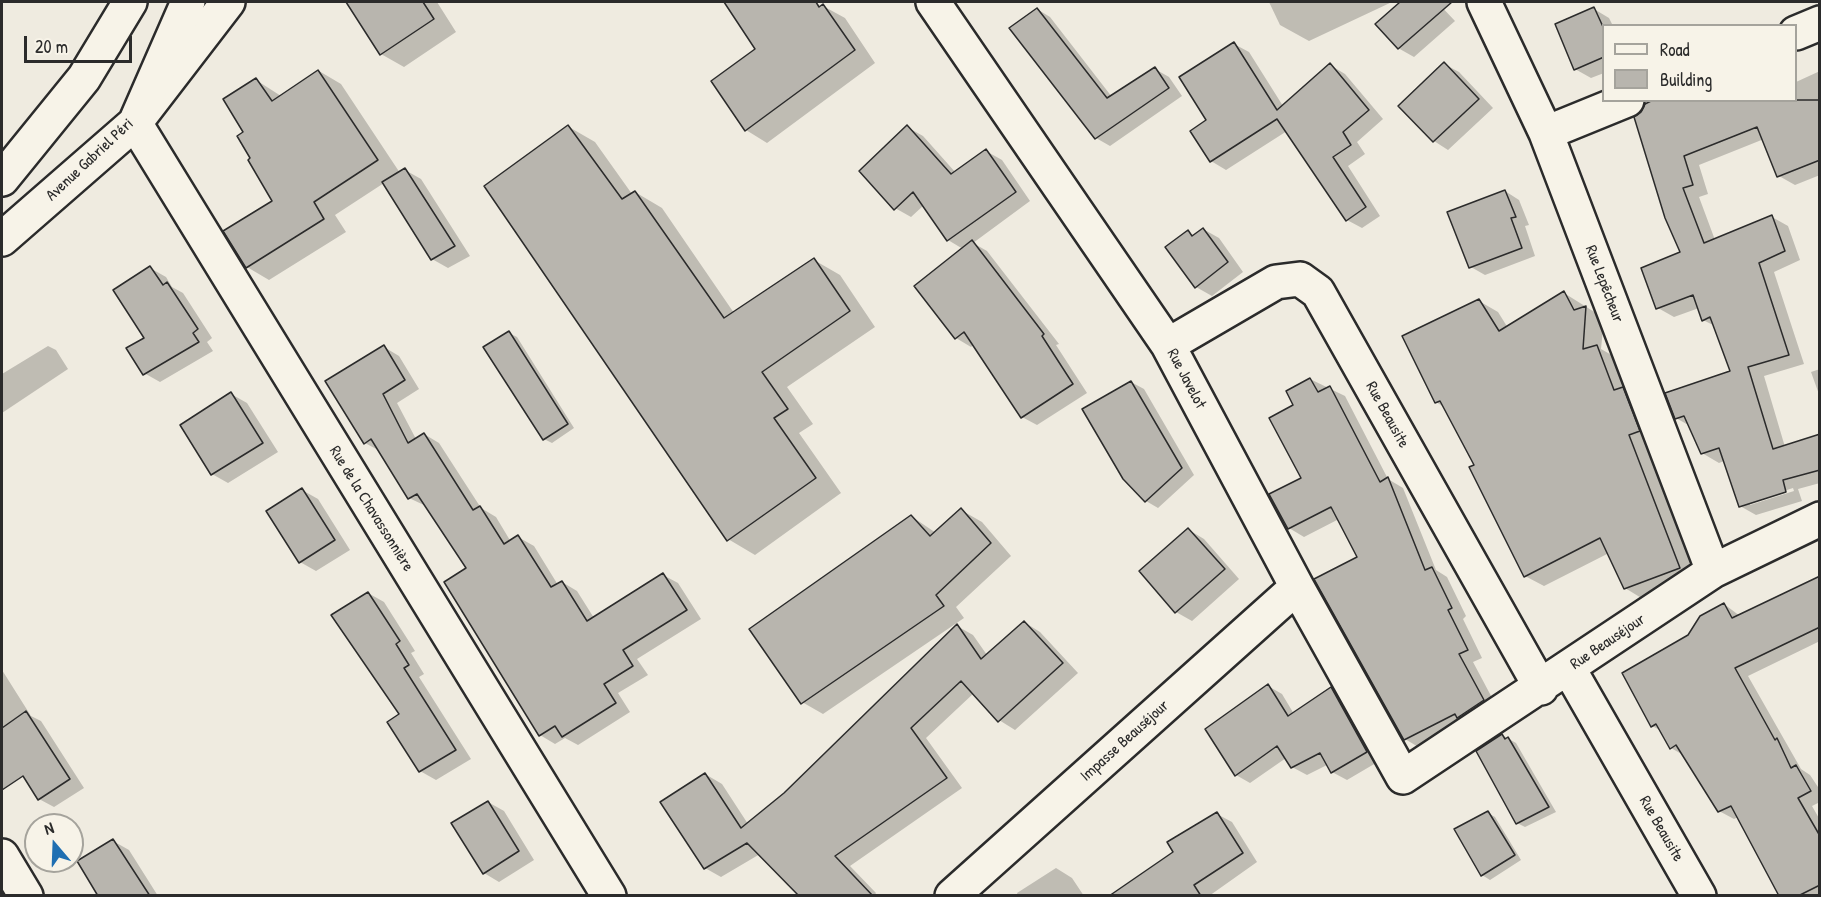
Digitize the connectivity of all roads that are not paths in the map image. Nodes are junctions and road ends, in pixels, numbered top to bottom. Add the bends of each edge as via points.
1 (130, 2) edge
2 (188, 2) edge
3 (228, 2) edge
4 (933, 2) edge
5 (1484, 2) edge
6 (1820, 23) edge
7 (1797, 33) edge
8 (1622, 102) edge
9 (135, 123) junction
10 (1546, 133) junction
11 (2, 179) edge
12 (2, 239) edge
13 (1168, 345) junction
14 (1820, 519) edge
15 (1713, 572) junction
16 (1297, 587) junction
17 (1569, 669) junction
18 (1541, 688) junction
19 (1403, 777) joint
20 (2, 856) edge
21 (26, 896) edge
22 (609, 896) edge
23 (952, 896) edge
24 (1700, 896) edge

1 - 11 street via 84,78
2 - 9 street, Avenue Gabriel Péri
3 - 9 street
4 - 13 street, Rue Javelot
5 - 10 street, Rue Lepêcheur
6 - 7 street
8 - 10 street
9 - 12 street, Avenue Gabriel Péri
9 - 22 street, Rue de la Chavassonnière
10 - 15 street, Rue Lepêcheur
13 - 16 street, Rue Javelot
13 - 18 street, Rue Beausite via 1276,282 1300,279 1318,292
14 - 15 street, Rue Beauséjour
15 - 17 street, Rue Beauséjour
16 - 19 street, Rue Javelot
16 - 23 street, Impasse Beauséjour
17 - 18 street, Rue Beauséjour
17 - 24 street, Rue Beausite
18 - 19 street, Rue Beauséjour
20 - 21 street

